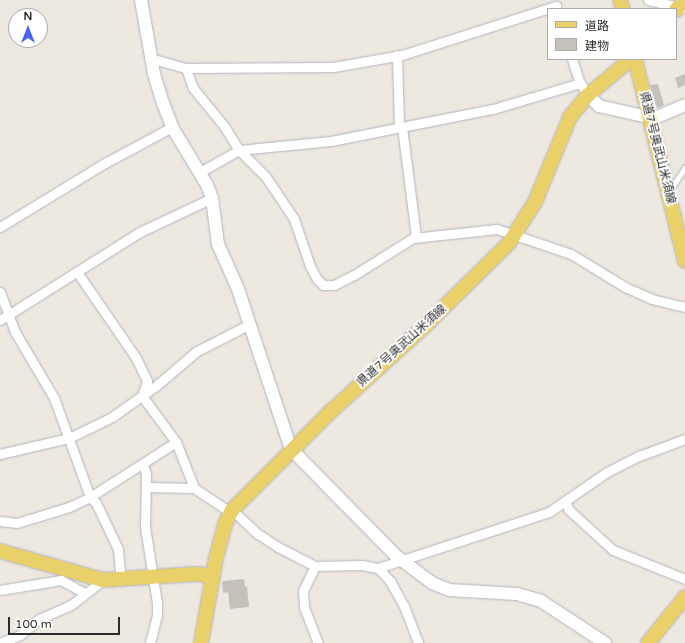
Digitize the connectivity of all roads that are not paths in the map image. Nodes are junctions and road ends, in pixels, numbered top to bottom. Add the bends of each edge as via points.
1 (141, 0) edge
2 (648, 0) edge
3 (681, 7) edge
4 (547, 8) edge
5 (397, 55) junction
6 (150, 58) junction
7 (572, 60) edge
8 (630, 60) edge
9 (635, 60) edge
10 (186, 68) junction
11 (580, 83) junction
12 (588, 95) junction
13 (685, 105) edge
14 (648, 117) junction
15 (172, 127) junction
16 (400, 127) junction
17 (239, 150) junction
18 (685, 168) edge
19 (200, 172) junction
20 (668, 193) junction
21 (212, 198) junction
22 (0, 227) edge
23 (515, 236) junction
24 (416, 238) junction
25 (685, 261) edge
26 (77, 272) junction
27 (0, 292) edge
28 (685, 307) edge
29 (8, 315) junction
30 (0, 320) edge
31 (250, 324) junction
32 (142, 396) junction
33 (68, 438) junction
34 (685, 439) edge
35 (176, 442) junction
36 (292, 449) junction
37 (0, 454) edge
38 (143, 464) junction
39 (146, 487) junction
40 (194, 488) junction
41 (90, 497) junction
42 (565, 501) junction
43 (231, 511) junction
44 (0, 521) edge
45 (0, 551) edge
46 (403, 562) junction
47 (315, 566) junction
48 (378, 568) junction
49 (62, 576) junction
50 (213, 576) junction
51 (153, 578) junction
52 (685, 579) edge
53 (103, 580) junction
54 (121, 581) junction
55 (0, 590) edge
56 (84, 592) junction
57 (685, 597) edge
58 (0, 643) edge
59 (150, 643) edge
60 (201, 643) edge
61 (318, 643) edge
62 (418, 643) edge
63 (605, 643) edge
64 (648, 643) edge

1 - 6 street
2 - 3 street
4 - 5 street via 455,40
5 - 10 street via 333,67
5 - 16 street
6 - 10 street
6 - 15 street
7 - 11 street
8 - 12 main road, 県道7号奥武山米須線
9 - 14 main road, 県道7号奥武山米須線
10 - 17 street via 193,88 224,126
11 - 12 street
11 - 16 street via 493,109
12 - 14 street via 599,106
12 - 23 main road, 県道7号奥武山米須線 via 570,117 535,202
13 - 14 street via 657,117
14 - 20 main road, 県道7号奥武山米須線
15 - 19 street
15 - 22 street via 105,163
16 - 17 street via 331,141
16 - 24 street
17 - 19 street
17 - 24 street via 266,177 294,219 310,266 323,284 334,284 347,278 395,247
18 - 20 lane
19 - 21 street
20 - 25 main road, 県道7号奥武山米須線
21 - 26 street via 140,232
21 - 31 street via 218,244
23 - 24 street via 497,229
23 - 28 street via 571,254 625,287 652,299
23 - 36 main road, 県道7号奥武山米須線 via 455,297
26 - 29 street
26 - 32 street via 136,358 147,382
27 - 29 street
29 - 30 street
29 - 33 street via 32,364 54,398
31 - 32 street via 197,351
31 - 36 street
32 - 33 street via 112,417
32 - 35 street
33 - 37 street
33 - 41 street
34 - 42 street via 657,448 607,472
35 - 38 street
35 - 40 street
36 - 43 main road, 県道7号奥武山米須線
36 - 46 street
38 - 39 street
38 - 41 street
39 - 40 street
39 - 51 street via 145,527
40 - 43 street
41 - 44 street via 17,523
41 - 54 street via 96,503 118,549
42 - 46 street via 549,512
42 - 52 street via 569,510 613,550
43 - 47 street via 263,537
43 - 50 main road, 県道7号奥武山米須線 via 220,539
45 - 49 main road via 23,556
46 - 48 street
46 - 63 street via 432,583 449,590 517,594 541,600
47 - 48 street via 362,565
47 - 61 street via 303,591 304,607
48 - 62 street via 390,581 404,606
49 - 53 main road
49 - 55 street
49 - 56 street
50 - 51 main road via 196,574
50 - 60 main road, 県道7号奥武山米須線
51 - 54 main road
51 - 59 street via 157,615
53 - 54 main road
53 - 56 street
56 - 58 street via 56,614 39,619 20,635
57 - 64 main road

